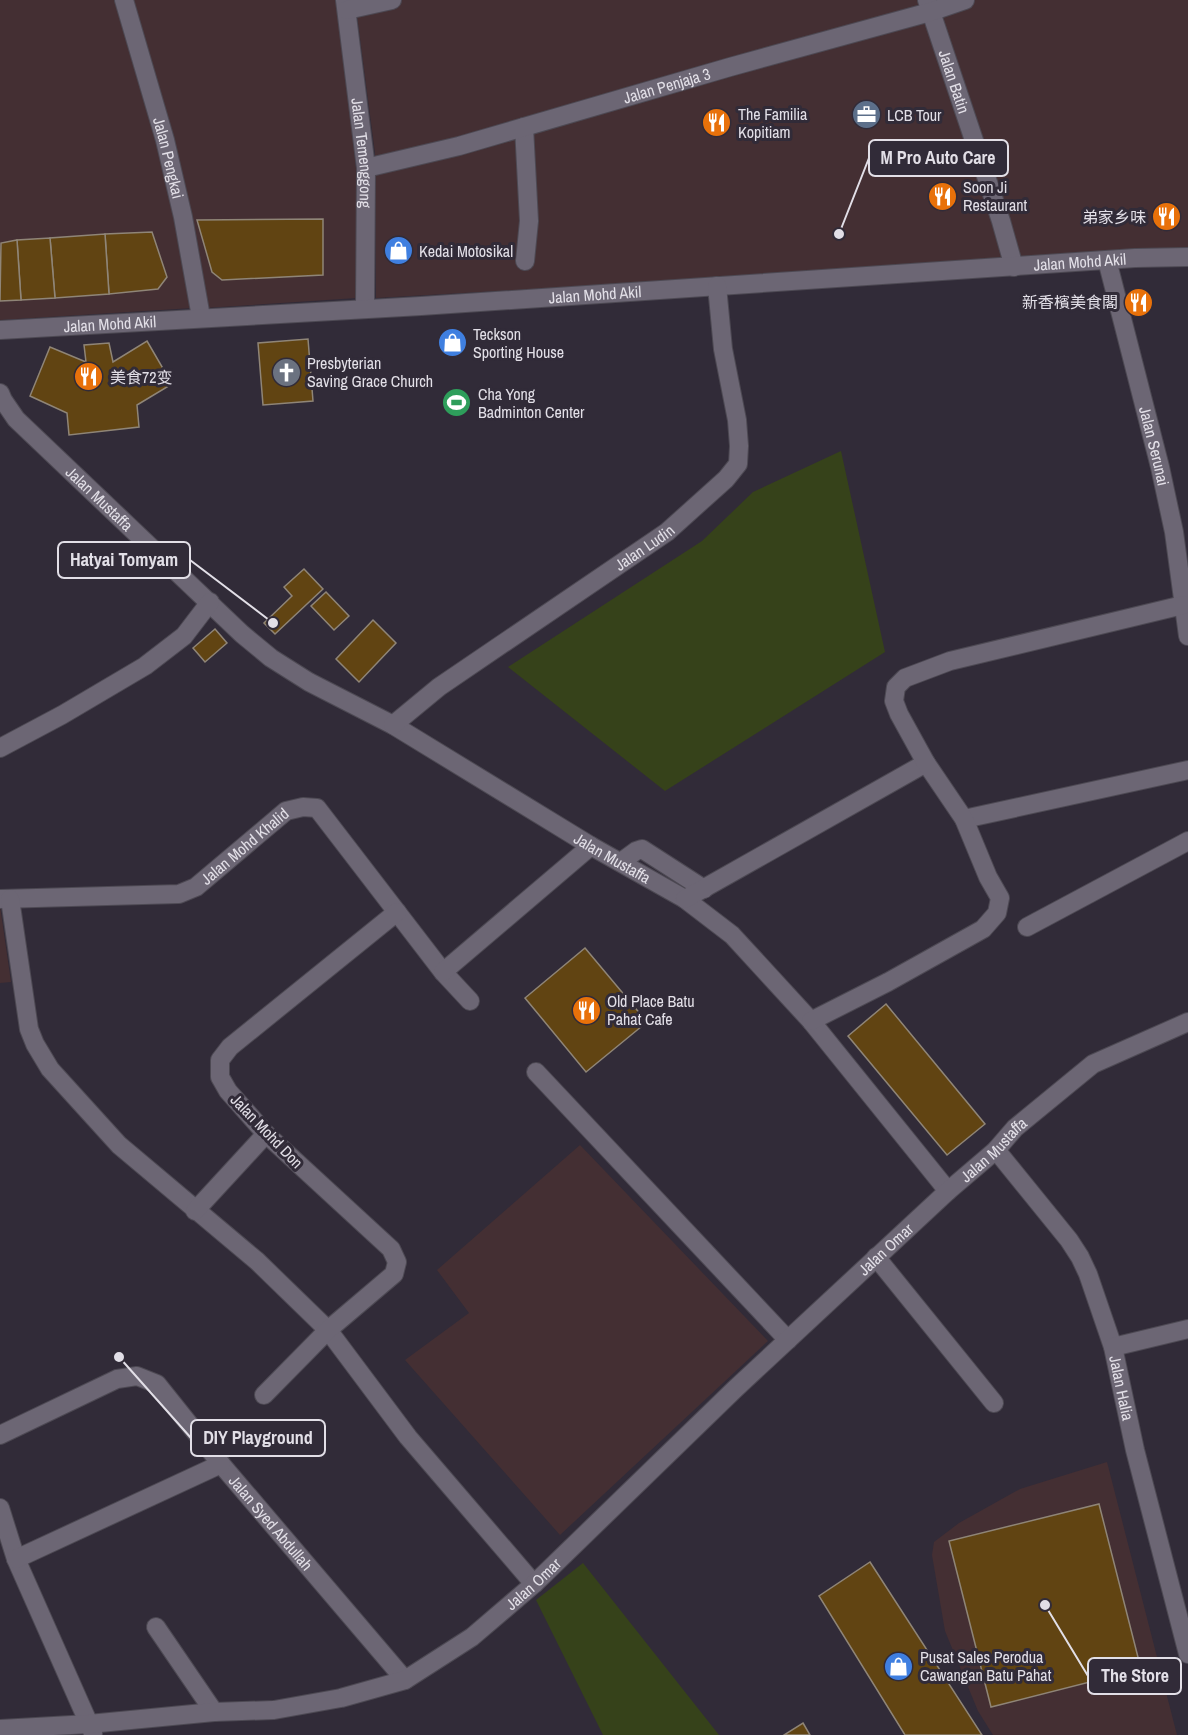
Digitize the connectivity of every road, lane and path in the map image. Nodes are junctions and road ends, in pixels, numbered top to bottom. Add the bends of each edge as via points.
1 (124, 0) edge
2 (392, 0) edge
3 (965, 0) edge
4 (346, 5) edge
5 (929, 6) edge
6 (524, 127) junction
7 (366, 168) junction
8 (1188, 257) edge
9 (1107, 260) junction
10 (525, 261) dead end
11 (1014, 267) junction
12 (717, 286) junction
13 (365, 308) junction
14 (201, 317) junction
15 (0, 330) edge
16 (0, 393) edge
17 (210, 602) junction
18 (1183, 605) junction
19 (1188, 636) edge
20 (393, 725) junction
21 (0, 748) edge
22 (926, 763) junction
23 (1188, 770) edge
24 (964, 819) junction
25 (1188, 841) edge
26 (591, 846) junction
27 (621, 862) junction
28 (704, 889) junction
29 (5, 899) edge
30 (685, 899) junction
31 (397, 912) junction
32 (1027, 927) dead end
33 (442, 972) junction
34 (470, 1001) dead end
35 (812, 1021) junction
36 (1188, 1022) edge
37 (536, 1072) dead end
38 (266, 1134) junction
39 (996, 1150) junction
40 (948, 1191) junction
41 (195, 1211) junction
42 (876, 1257) junction
43 (1188, 1329) edge
44 (328, 1330) junction
45 (788, 1340) junction
46 (1113, 1347) junction
47 (264, 1395) dead end
48 (993, 1403) dead end
49 (0, 1435) edge
50 (221, 1464) junction
51 (0, 1508) edge
52 (16, 1559) junction
53 (534, 1584) junction
54 (156, 1627) dead end
55 (1188, 1654) edge
56 (405, 1680) junction
57 (214, 1712) junction
58 (0, 1730) edge
59 (92, 1730) edge

1 - 14 street, Jalan Pengkai via 183,216
2 - 4 street
3 - 5 street, Jalan Penjaja 3
4 - 7 street, Jalan Temenggong
5 - 6 street, Jalan Penjaja 3
5 - 11 street, Jalan Batin
6 - 7 street, Jalan Penjaja 3
6 - 10 street via 529,221
7 - 13 street, Jalan Temenggong
8 - 9 street, Jalan Mohd Akil
9 - 11 street, Jalan Mohd Akil
9 - 18 street, Jalan Serunai via 1160,467 1174,532
11 - 12 street, Jalan Mohd Akil
12 - 13 street, Jalan Mohd Akil
12 - 20 street, Jalan Ludin via 736,420 738,464 726,480 667,532 439,687
13 - 14 street, Jalan Mohd Akil
14 - 15 street, Jalan Mohd Akil
16 - 17 street, Jalan Mustaffa via 16,419
17 - 20 street, Jalan Mustaffa via 271,657 309,682
17 - 21 street via 184,636 145,666
18 - 19 street, Jalan Serunai
18 - 22 street via 950,661 905,678 896,687 894,701
20 - 26 street, Jalan Mustaffa
22 - 24 street
22 - 28 street
23 - 24 street
24 - 35 street via 1000,898 997,914 983,929
25 - 32 street
26 - 27 street, Jalan Mustaffa
26 - 33 street
27 - 28 street via 642,849
27 - 30 street, Jalan Mustaffa
28 - 30 street
29 - 31 street, Jalan Mohd Khalid via 179,894 196,887 286,811 303,807 317,808
29 - 41 street via 29,1029 50,1069 119,1145
30 - 35 street, Jalan Mustaffa via 732,935
31 - 33 street, Jalan Mohd Khalid
31 - 38 street, Jalan Mohd Don via 230,1047 220,1060 220,1077 228,1091
33 - 34 street, Jalan Mohd Khalid
35 - 40 street, Jalan Mustaffa
36 - 39 street, Jalan Mustaffa via 1093,1064 1015,1128
37 - 45 street
38 - 41 street
38 - 44 street, Jalan Mohd Don via 391,1249 397,1262 394,1274
39 - 40 street, Jalan Mustaffa
39 - 46 street, Jalan Halia via 1080,1257
40 - 42 street, Jalan Omar
41 - 44 street via 257,1261
42 - 45 street, Jalan Omar
42 - 48 street
43 - 46 street
44 - 47 street, Jalan Mohd Don
44 - 53 street via 408,1437
45 - 53 street, Jalan Omar
46 - 55 street, Jalan Halia via 1135,1450
49 - 50 street, Jalan Syed Abdullah via 117,1379 136,1376 157,1384
50 - 52 street
50 - 56 street, Jalan Syed Abdullah
51 - 52 street
52 - 59 street
53 - 56 street, Jalan Omar via 472,1637
54 - 57 street
56 - 57 street, Jalan Omar via 341,1698 274,1710
57 - 59 street, Jalan Omar
58 - 59 street, Jalan Omar

